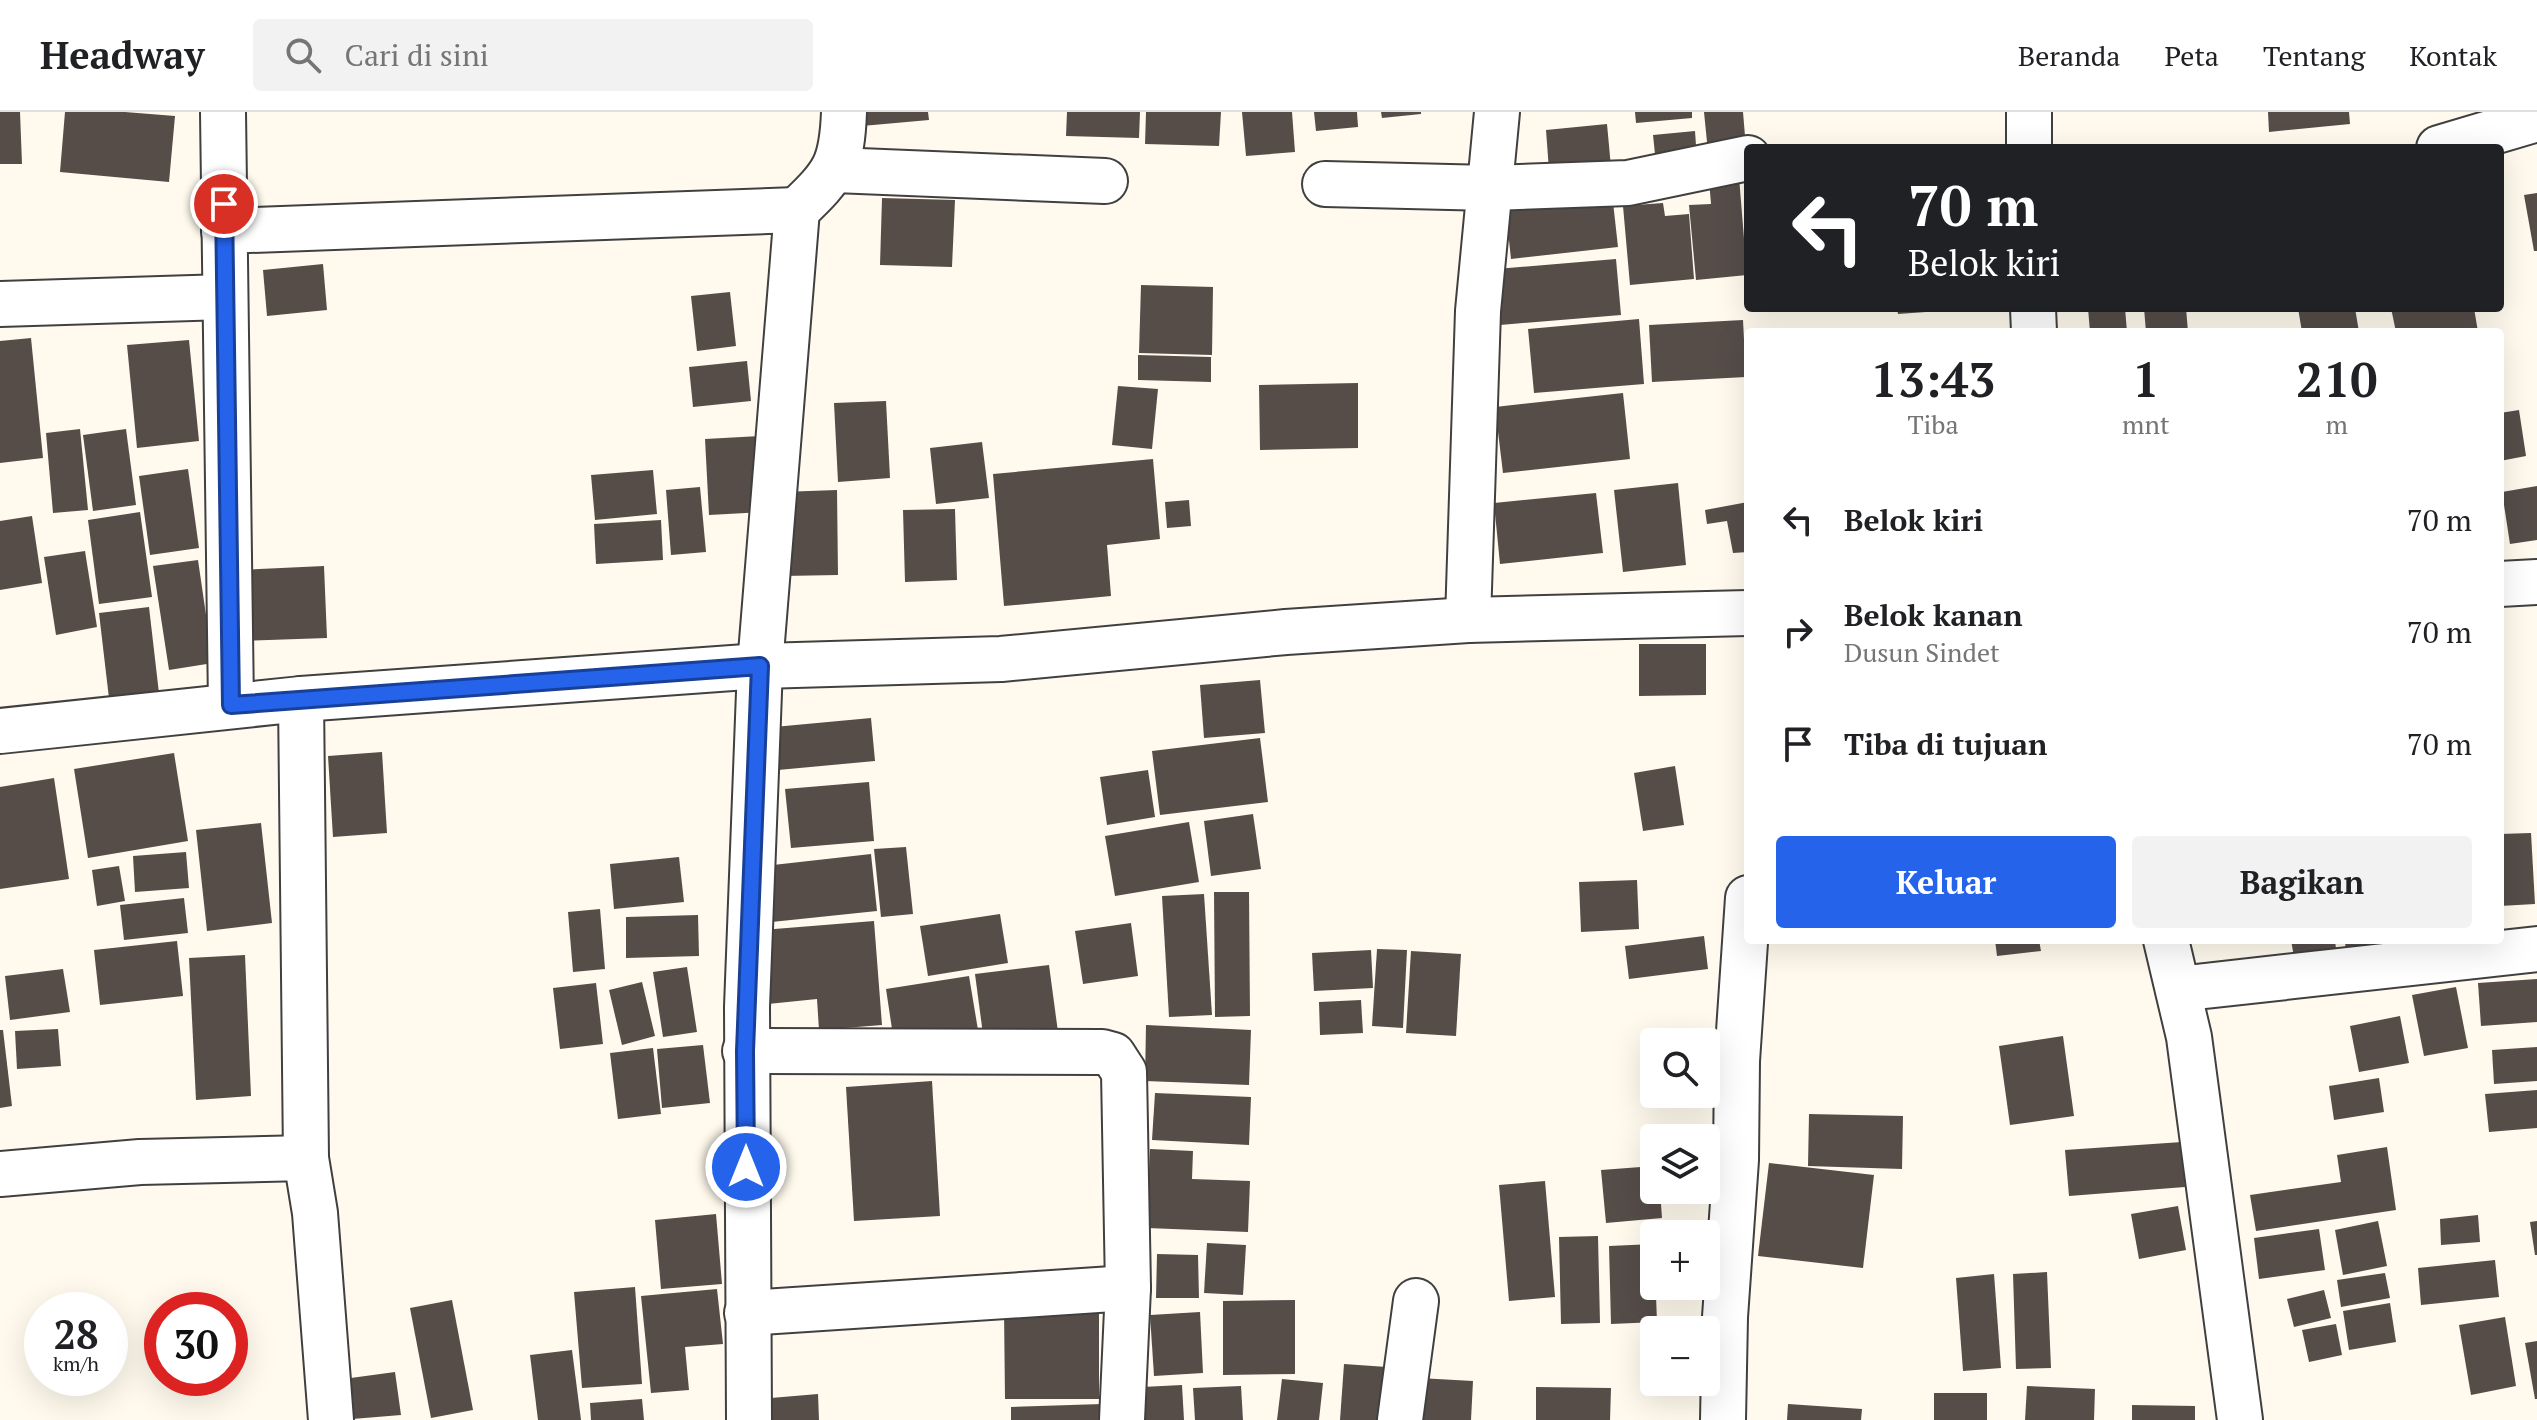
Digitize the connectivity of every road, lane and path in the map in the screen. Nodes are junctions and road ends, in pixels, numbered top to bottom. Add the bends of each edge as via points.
1 (223, 112) edge
2 (844, 112) edge
3 (1497, 112) edge
4 (2029, 112) edge
5 (2537, 119) edge
6 (2029, 144) edge
7 (2453, 144) edge
8 (1744, 159) edge
9 (835, 170) junction
10 (1105, 181) dead end
11 (1325, 184) dead end
12 (1491, 188) junction
13 (797, 210) junction
14 (224, 231) junction
15 (225, 297) junction
16 (0, 304) edge
17 (2537, 582) edge
18 (2504, 584) edge
19 (1744, 613) edge
20 (1468, 620) junction
21 (760, 666) junction
22 (301, 699) junction
23 (231, 705) junction
24 (0, 731) edge
25 (1745, 944) edge
26 (2167, 944) edge
27 (2537, 949) edge
28 (2178, 989) junction
29 (745, 1051) junction
30 (306, 1158) junction
31 (0, 1174) edge
32 (1128, 1288) junction
33 (1416, 1301) dead end
34 (747, 1313) junction
35 (331, 1420) edge
36 (749, 1420) edge
37 (1122, 1420) edge
38 (1400, 1420) edge
39 (1723, 1420) edge
40 (2240, 1420) edge

1 - 14 street
2 - 9 street
3 - 12 street
4 - 6 street
5 - 7 street
8 - 12 street via 1628,183
9 - 10 street
9 - 13 street
11 - 12 street
12 - 20 street via 1478,311
13 - 14 street
13 - 21 street
14 - 15 street
15 - 16 street
15 - 23 street
17 - 18 street
19 - 20 street
20 - 21 street via 1001,659
21 - 22 street
21 - 29 street
22 - 23 street
22 - 30 street
23 - 24 street
25 - 39 street
26 - 28 street
27 - 28 street
28 - 40 street via 2189,1037
29 - 32 street via 1113,1055 1124,1072
29 - 34 street
30 - 31 street via 140,1162
30 - 35 street
32 - 34 street
32 - 37 street
33 - 38 street
34 - 36 street

